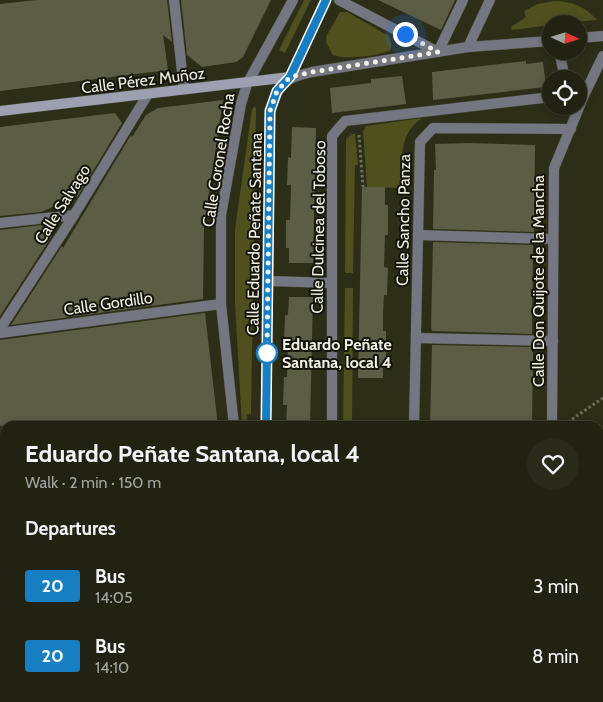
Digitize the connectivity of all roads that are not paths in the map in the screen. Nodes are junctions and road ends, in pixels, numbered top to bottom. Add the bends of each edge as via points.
1 (174, 0) edge
2 (293, 0) edge
3 (326, 0) edge
4 (339, 0) edge
5 (463, 0) edge
6 (490, 0) edge
7 (603, 36) edge
8 (588, 37) edge
9 (542, 42) edge
10 (468, 47) junction
11 (438, 52) junction
12 (603, 56) edge
13 (290, 77) junction
14 (247, 84) junction
15 (184, 89) junction
16 (148, 94) junction
17 (542, 98) edge
18 (0, 111) edge
19 (571, 129) junction
20 (74, 216) junction
21 (0, 223) edge
22 (418, 235) junction
23 (553, 239) junction
24 (269, 281) junction
25 (332, 282) junction
26 (221, 304) junction
27 (0, 329) edge
28 (0, 333) edge
29 (416, 338) junction
30 (553, 341) junction
31 (233, 421) edge
32 (266, 421) edge
33 (332, 421) edge
34 (414, 421) edge
35 (552, 421) edge

1 - 15 street
2 - 14 street, Calle Coronel Rocha
3 - 13 street
4 - 11 street
5 - 11 street
6 - 10 street
7 - 8 street
9 - 10 street
10 - 11 street
11 - 13 street
12 - 19 street, Calle Don Quijote de la Mancha
13 - 14 street, Calle Pérez Muñoz
13 - 24 street, Calle Eduardo Peñate Santana via 277,91 270,111
14 - 15 street, Calle Pérez Muñoz
14 - 26 street, Calle Coronel Rocha via 221,215
15 - 16 street, Calle Pérez Muñoz
16 - 18 street, Calle Pérez Muñoz
16 - 20 street, Calle Salvago
17 - 25 street, Calle Dulcinea del Toboso via 345,121 332,136
19 - 22 street, Calle Sancho Panza via 434,128 420,142
19 - 23 street, Calle Don Quijote de la Mancha via 554,168
20 - 21 street
20 - 27 street, Calle Salvago
22 - 23 street
22 - 29 street, Calle Sancho Panza
23 - 30 street, Calle Don Quijote de la Mancha
24 - 25 street
24 - 32 street, Calle Eduardo Peñate Santana
25 - 33 street, Calle Dulcinea del Toboso
26 - 28 street, Calle Gordillo
26 - 31 street, Calle Coronel Rocha
29 - 30 street
29 - 34 street, Calle Sancho Panza
30 - 35 street, Calle Don Quijote de la Mancha

